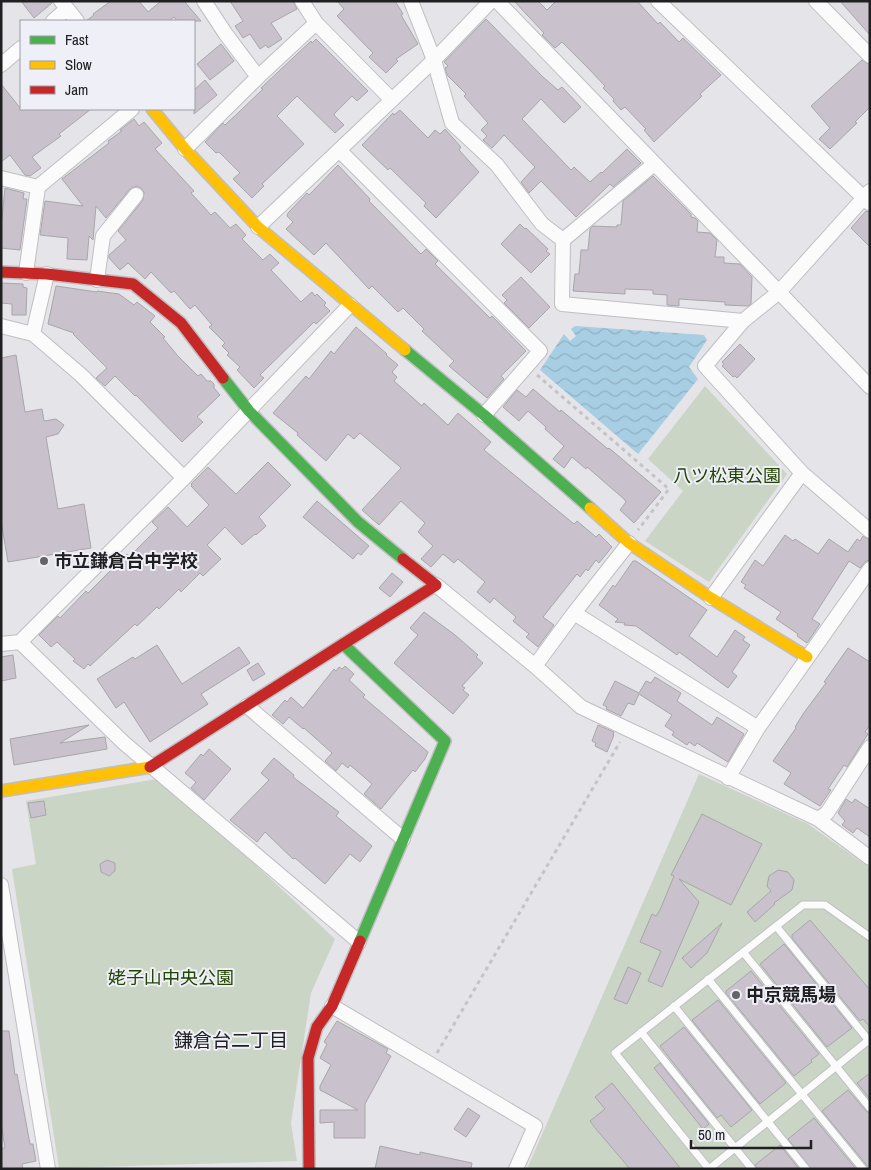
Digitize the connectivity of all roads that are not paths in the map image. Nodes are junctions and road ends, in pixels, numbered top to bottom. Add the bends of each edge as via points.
1 (204, 1) edge
2 (302, 1) edge
3 (412, 1) edge
4 (491, 1) edge
5 (496, 1) edge
6 (658, 1) edge
7 (816, 1) edge
8 (64, 5) edge
9 (54, 20) edge
10 (76, 20) edge
11 (316, 23) junction
12 (20, 49) edge
13 (870, 56) edge
14 (434, 60) junction
15 (1, 65) edge
16 (258, 77) junction
17 (392, 100) junction
18 (131, 110) edge
19 (153, 110) edge
20 (185, 149) junction
21 (339, 150) junction
22 (654, 164) junction
23 (1, 178) edge
24 (38, 187) junction
25 (136, 195) dead end
26 (868, 198) edge
27 (258, 227) junction
28 (563, 240) junction
29 (1, 272) edge
30 (26, 273) junction
31 (47, 274) junction
32 (96, 280) junction
33 (779, 292) junction
34 (350, 305) junction
35 (743, 321) junction
36 (1, 326) edge
37 (32, 334) junction
38 (870, 387) edge
39 (249, 411) junction
40 (484, 415) junction
41 (802, 474) junction
42 (184, 478) junction
43 (870, 531) edge
44 (629, 543) junction
45 (870, 569) edge
46 (436, 585) junction
47 (710, 598) junction
48 (574, 614) junction
49 (20, 642) junction
50 (1, 644) edge
51 (343, 644) junction
52 (807, 657) junction
53 (535, 666) junction
54 (247, 706) junction
55 (758, 728) junction
56 (870, 746) edge
57 (151, 766) junction
58 (728, 778) junction
59 (1, 791) edge
60 (818, 819) junction
61 (403, 839) junction
62 (870, 858) edge
63 (1, 885) edge
64 (776, 926) junction
65 (870, 937) edge
66 (359, 942) junction
67 (743, 952) junction
68 (708, 979) junction
69 (332, 1006) junction
70 (674, 1006) junction
71 (641, 1032) junction
72 (869, 1040) edge
73 (836, 1066) junction
74 (802, 1094) junction
75 (870, 1108) edge
76 (768, 1121) junction
77 (735, 1148) junction
78 (48, 1169) edge
79 (309, 1169) edge
80 (516, 1169) edge
81 (709, 1169) edge
82 (752, 1169) edge
83 (806, 1169) edge
84 (863, 1169) edge

1 - 16 street
2 - 11 street
3 - 14 street
4 - 14 street
5 - 22 street
6 - 26 street
7 - 13 street
8 - 9 street
8 - 10 street
11 - 16 street
11 - 17 street
12 - 15 street
14 - 17 street
14 - 28 street via 452,124 497,166 542,224
16 - 20 street
17 - 21 street
18 - 24 street
19 - 20 street
20 - 27 street
21 - 27 street
21 - 40 street via 540,351
22 - 28 street
22 - 33 street
23 - 24 street
24 - 30 street
25 - 32 street via 103,236
26 - 33 street
27 - 34 street
28 - 35 street via 562,304
29 - 30 street
30 - 31 street
31 - 32 street
31 - 37 street
32 - 39 street via 133,284 182,323
33 - 35 street
33 - 38 street
34 - 39 street
34 - 40 street
35 - 41 street via 706,366
36 - 37 street
37 - 42 street via 81,375
39 - 42 street
39 - 46 street via 358,522
40 - 44 street
41 - 43 street
41 - 47 street
42 - 49 street
44 - 47 street
44 - 48 street
45 - 52 street
46 - 51 street
46 - 53 street
47 - 52 street
48 - 53 street
48 - 55 street
49 - 50 street
49 - 57 street
51 - 54 street
51 - 61 street via 445,741
52 - 55 street
53 - 58 street via 581,707
54 - 57 street
54 - 61 street
55 - 58 street
56 - 60 street via 827,813
57 - 59 street
57 - 66 street
58 - 60 street
60 - 62 street
61 - 66 street
63 - 78 street
64 - 65 lane via 803,905 825,905
64 - 67 lane
64 - 72 lane
66 - 69 street
67 - 68 lane
67 - 73 lane
68 - 70 lane
68 - 74 lane
69 - 79 street via 317,1027 308,1058
69 - 80 street via 535,1126
70 - 71 lane
70 - 76 lane
71 - 77 lane
71 - 81 lane via 615,1053
72 - 73 lane
73 - 74 lane
73 - 75 lane
74 - 76 lane
74 - 84 lane
76 - 77 lane
76 - 83 lane
77 - 81 lane
77 - 82 lane

